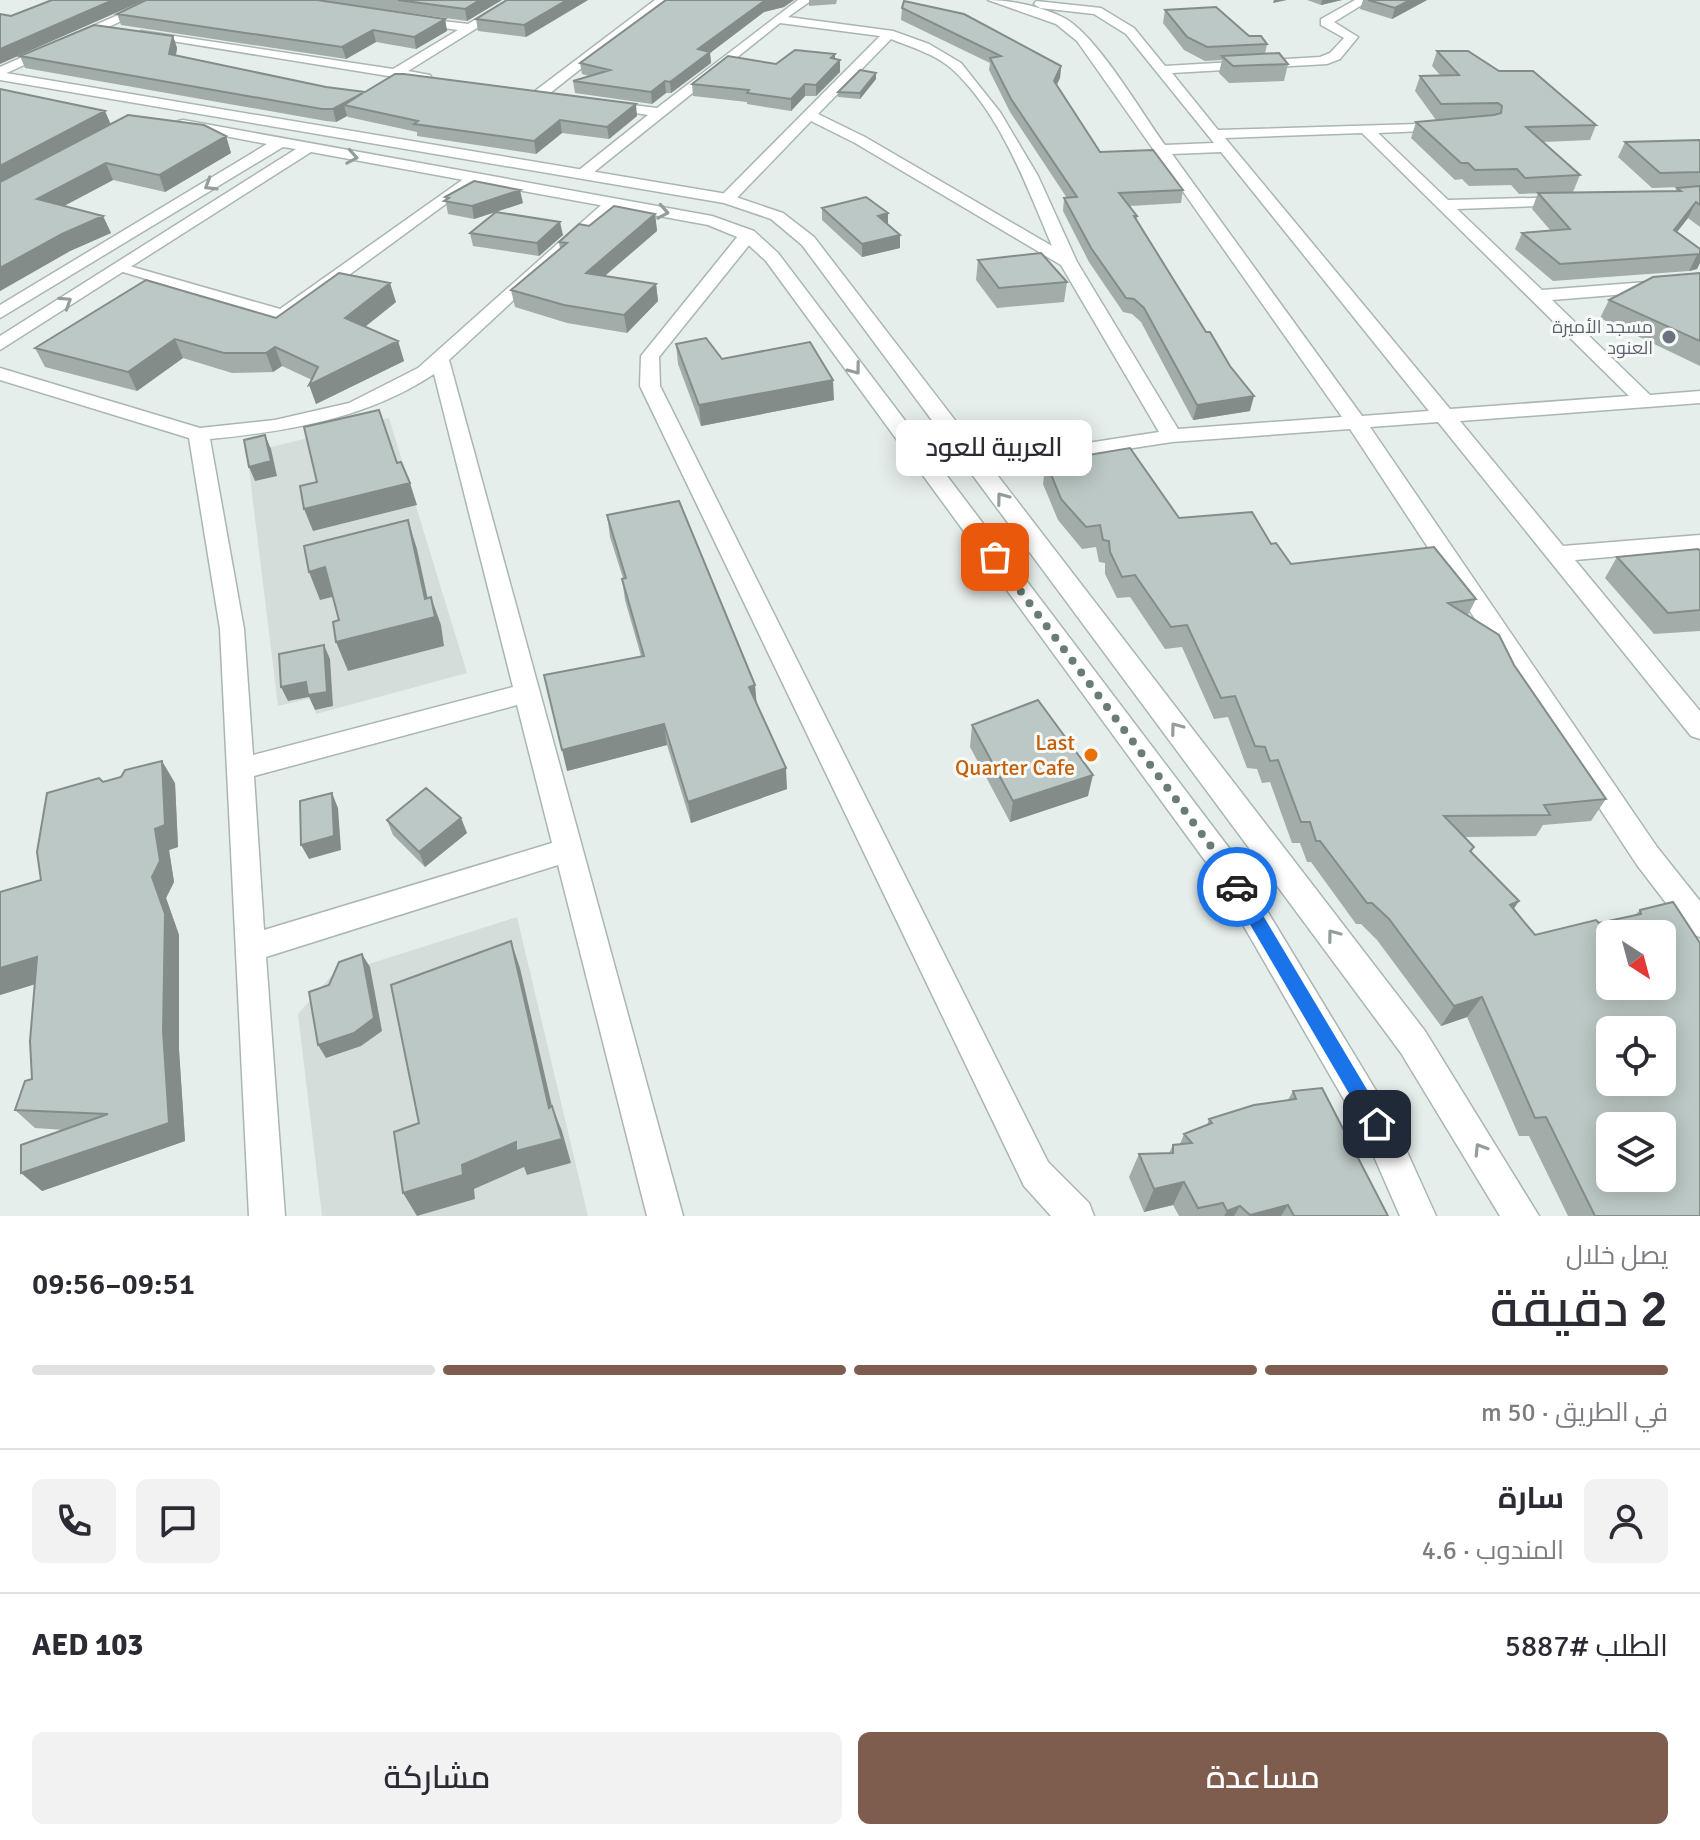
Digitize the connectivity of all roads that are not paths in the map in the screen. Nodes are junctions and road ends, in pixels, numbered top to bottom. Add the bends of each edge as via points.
1 (162, 0) edge
2 (516, 0) edge
3 (637, 0) edge
4 (806, 0) edge
5 (994, 0) edge
6 (1364, 0) edge
7 (660, 1) edge
8 (393, 17) edge
9 (777, 19) junction
10 (470, 28) junction
11 (96, 29) junction
12 (889, 34) junction
13 (1162, 70) junction
14 (0, 74) edge
15 (394, 74) junction
16 (438, 80) edge
17 (0, 91) edge
18 (555, 96) edge
19 (585, 101) edge
20 (661, 113) junction
21 (811, 116) junction
22 (1458, 125) edge
23 (1366, 129) junction
24 (1220, 140) junction
25 (277, 144) junction
26 (306, 149) junction
27 (1161, 150) junction
28 (584, 173) junction
29 (472, 178) junction
30 (727, 199) junction
31 (1584, 199) edge
32 (609, 203) junction
33 (1443, 205) junction
34 (748, 235) junction
35 (1068, 262) junction
36 (119, 268) junction
37 (1700, 283) edge
38 (1537, 296) junction
39 (0, 313) edge
40 (0, 344) edge
41 (439, 358) junction
42 (0, 374) edge
43 (1700, 397) edge
44 (1645, 401) junction
45 (1444, 416) junction
46 (1356, 422) junction
47 (199, 434) junction
48 (1172, 436) junction
49 (978, 466) junction
50 (1700, 542) edge
51 (1557, 554) junction
52 (527, 693) junction
53 (1700, 729) edge
54 (240, 769) junction
55 (569, 850) junction
56 (1700, 924) edge
57 (250, 948) junction
58 (267, 1216) edge
59 (665, 1216) edge
60 (1076, 1216) edge
61 (1418, 1216) edge
62 (1521, 1216) edge

1 - 11 street
2 - 10 street
3 - 7 street
4 - 9 street
5 - 13 street via 1097,11 1130,31
5 - 27 street via 1060,21 1081,38
6 - 13 street via 1325,22 1352,37 1335,56 1322,61
7 - 18 street via 533,93
8 - 10 street
9 - 12 street
9 - 20 street
10 - 15 street
11 - 14 street
11 - 15 street
12 - 21 street
12 - 35 street via 956,66 984,101 1030,176
13 - 24 street
14 - 28 street
15 - 16 street
17 - 25 street
19 - 20 street
20 - 28 street
21 - 30 street
21 - 35 street
22 - 23 street
23 - 24 street
23 - 33 street
24 - 27 street
24 - 45 street
25 - 26 street
25 -> 39 street
26 -> 29 street
26 - 36 street
27 - 46 street
28 - 30 street
29 - 32 street
29 - 36 street via 283,315
30 - 49 street via 777,216 808,241
31 - 33 street
32 -> 34 street via 712,221
32 - 41 street
33 - 38 street
34 - 60 street via 650,356 650,386 1036,1174
34 -> 61 street via 772,257 1219,857 1377,1124
35 - 48 street
40 -> 36 street
37 - 38 street
38 - 44 street
41 - 47 street via 425,372 355,408 275,426
41 - 52 street
42 - 47 street
43 - 44 street
44 - 45 street
45 - 46 street
45 - 51 street
46 - 48 street
46 - 56 street via 1647,856
47 - 54 street via 232,629
48 - 49 street
62 -> 49 street via 1413,1042
50 - 51 street
51 - 53 street
52 - 54 street
52 - 55 street
54 - 57 street
55 - 57 street
55 - 59 street
57 - 58 street

